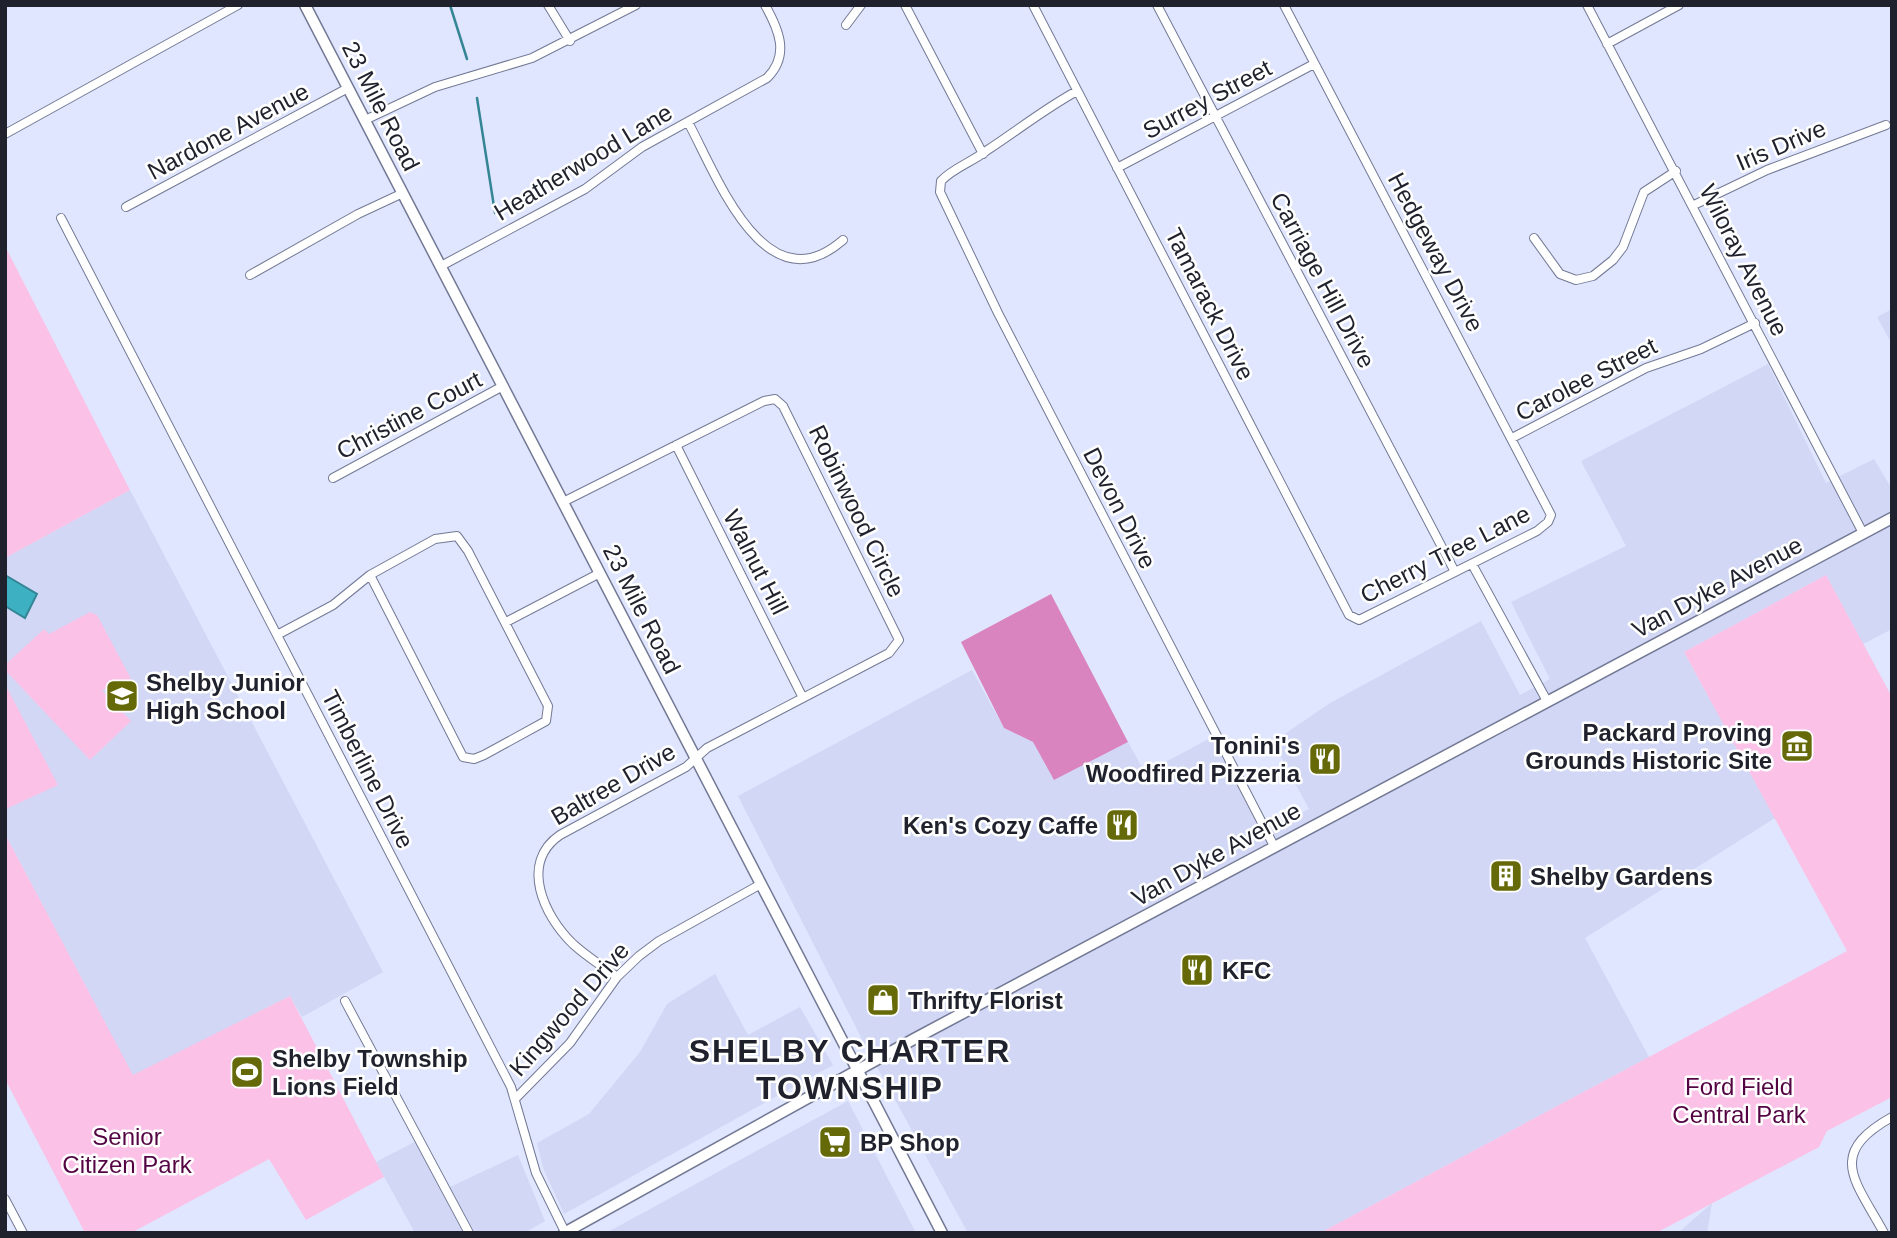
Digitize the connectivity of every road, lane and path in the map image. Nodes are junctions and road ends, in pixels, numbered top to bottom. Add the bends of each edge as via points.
1 (238, 5) edge
2 (305, 5) edge
3 (548, 5) edge
4 (636, 5) edge
5 (765, 5) edge
6 (861, 5) edge
7 (905, 5) edge
8 (1033, 5) edge
9 (1157, 5) edge
10 (1284, 5) edge
11 (1587, 5) edge
12 (1679, 5) edge
13 (846, 25) dead end
14 (570, 41) junction
15 (1607, 44) junction
16 (1314, 64) junction
17 (348, 88) junction
18 (1077, 91) junction
19 (1215, 116) junction
20 (365, 120) junction
21 (688, 122) junction
22 (1886, 125) dead end
23 (5, 134) edge
24 (983, 154) junction
25 (1117, 168) junction
26 (1676, 172) junction
27 (403, 193) junction
28 (1694, 205) junction
29 (126, 207) dead end
30 (61, 218) dead end
31 (1534, 238) dead end
32 (843, 240) dead end
33 (441, 266) junction
34 (250, 275) dead end
35 (1755, 323) junction
36 (503, 386) junction
37 (1512, 438) junction
38 (676, 445) junction
39 (333, 478) dead end
40 (563, 502) junction
41 (1551, 518) joint
42 (1892, 518) edge
43 (1863, 533) junction
44 (1472, 564) junction
45 (1455, 572) junction
46 (600, 573) junction
47 (370, 575) junction
48 (1354, 619) joint
49 (506, 622) junction
50 (277, 635) junction
51 (898, 645) joint
52 (802, 696) junction
53 (1546, 701) junction
54 (695, 757) junction
55 (1274, 846) junction
56 (761, 884) junction
57 (617, 977) junction
58 (345, 1000) dead end
59 (856, 1070) junction
60 (516, 1098) junction
61 (1892, 1117) edge
62 (5, 1199) edge
63 (23, 1233) edge
64 (469, 1233) edge
65 (565, 1233) edge
66 (942, 1233) edge
67 (1884, 1233) edge

1 - 23 street
2 - 17 main road, 23 Mile Road
3 - 14 street
4 - 14 street
5 - 21 street, Heatherwood Lane via 779,36 780,59 770,75
6 - 13 street
7 - 24 street
8 - 18 street, Tamarack Drive
9 - 19 street, Carriage Hill Drive
10 - 16 street, Hedgeway Drive
11 - 15 street, Wiloray Avenue
12 - 15 street
14 - 20 street via 513,65 435,88
15 - 26 street, Wiloray Avenue
16 - 19 street, Surrey Street
16 - 37 street, Hedgeway Drive
17 - 20 main road, 23 Mile Road
17 - 29 street, Nardone Avenue
18 - 24 street
18 - 25 street, Tamarack Drive
19 - 25 street, Surrey Street
19 - 45 street, Carriage Hill Drive
20 - 27 main road, 23 Mile Road
21 - 32 street via 737,214 775,254 824,257
21 - 33 street, Heatherwood Lane via 632,153 593,184
22 - 28 street, Iris Drive via 1767,170
24 - 55 street, Devon Drive via 951,172 939,185 943,202
25 - 48 street, Tamarack Drive
26 - 28 street, Wiloray Avenue
26 - 31 street via 1644,192 1623,247 1593,276 1576,280 1560,274
27 - 33 main road, 23 Mile Road
27 - 34 street
28 - 35 street, Wiloray Avenue
30 - 50 street, Timberline Drive
33 - 36 main road, 23 Mile Road
35 - 37 street, Carolee Street via 1646,368
35 - 43 street, Wiloray Avenue
36 - 39 street, Christine Court
36 - 40 main road, 23 Mile Road
37 - 41 street, Hedgeway Drive
38 - 40 street
38 - 51 street, Robinwood Circle via 764,401 775,399 783,406 898,636
38 - 52 street, Walnut Hill
40 - 46 main road, 23 Mile Road
41 - 44 street, Cherry Tree Lane via 1537,531
42 - 43 main road, Van Dyke Avenue
43 - 53 main road, Van Dyke Avenue
44 - 45 street, Cherry Tree Lane
44 - 53 street
45 - 48 street, Cherry Tree Lane
46 - 49 street
46 - 54 main road, 23 Mile Road
47 - 49 street via 435,539 457,536
47 - 49 street via 457,750 466,759 484,755 548,718 548,706
47 - 50 street via 333,605
50 - 60 street, Timberline Drive
51 - 52 street, Baltree Drive
52 - 54 street, Baltree Drive
53 - 55 main road, Van Dyke Avenue
54 - 56 main road, 23 Mile Road
54 - 57 street, Baltree Drive via 686,767 560,835 541,858 538,881 556,923 582,952
55 - 59 main road, Van Dyke Avenue
56 - 57 street, Kingwood Drive via 659,941
56 - 59 main road, 23 Mile Road
57 - 60 street, Kingwood Drive via 570,1043
58 - 64 street
59 - 65 main road, Van Dyke Avenue
59 - 66 main road, 23 Mile Road
60 - 65 street, Timberline Drive via 537,1173
61 - 67 street via 1862,1136 1852,1155 1853,1174
62 - 63 street

